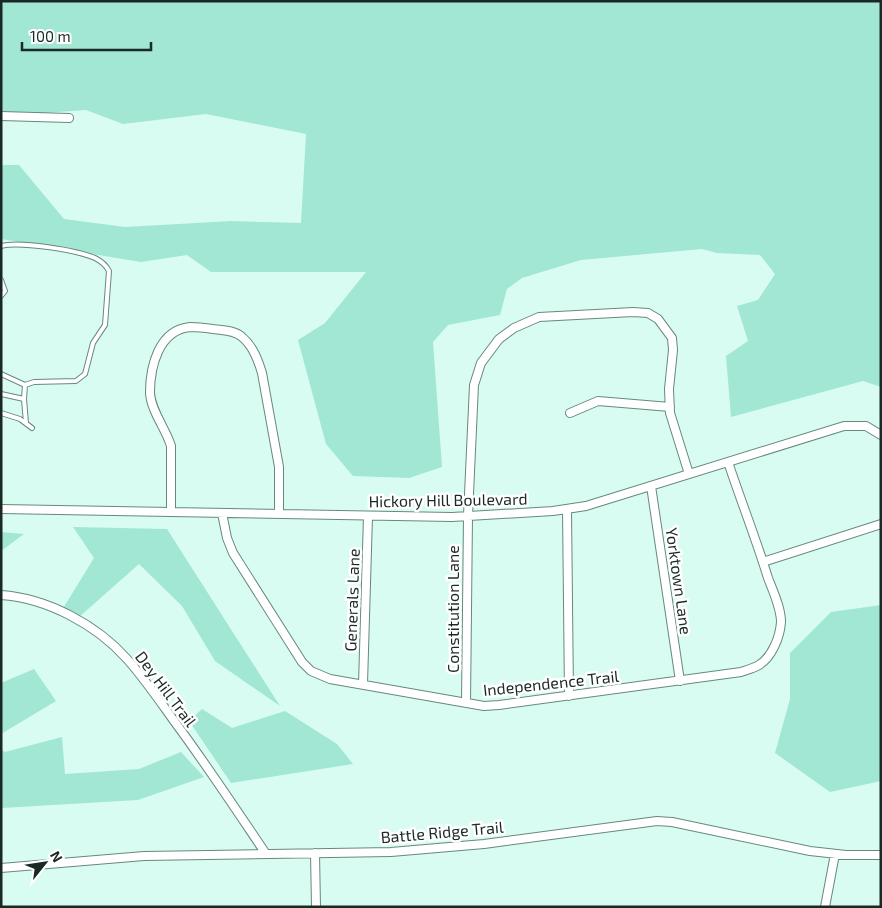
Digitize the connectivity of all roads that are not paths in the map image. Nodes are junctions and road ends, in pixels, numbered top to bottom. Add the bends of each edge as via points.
1 (1, 116) edge
2 (69, 118) dead end
3 (1, 246) edge
4 (1, 280) edge
5 (1, 296) edge
6 (1, 374) edge
7 (25, 385) junction
8 (1, 394) edge
9 (24, 398) junction
10 (670, 407) junction
11 (1, 412) edge
12 (570, 413) dead end
13 (26, 423) junction
14 (32, 428) dead end
15 (881, 435) edge
16 (728, 462) junction
17 (690, 474) junction
18 (651, 486) junction
19 (567, 509) junction
20 (1, 510) edge
21 (171, 512) junction
22 (222, 513) junction
23 (279, 514) junction
24 (368, 516) junction
25 (468, 516) junction
26 (881, 524) edge
27 (763, 562) junction
28 (1, 595) edge
29 (680, 681) junction
30 (363, 684) junction
31 (569, 696) junction
32 (466, 703) junction
33 (315, 853) junction
34 (266, 854) junction
35 (835, 854) junction
36 (881, 855) edge
37 (1, 868) edge
38 (316, 907) edge
39 (825, 907) edge

1 - 2 street
3 - 7 lane via 35,246 84,255 102,262 110,271 105,325 93,343 83,376 76,381
4 - 5 lane via 5,291
6 - 7 lane
7 - 9 lane
8 - 9 lane
9 - 13 lane
10 - 12 street via 598,401
10 - 17 street, Constitution Lane
10 - 25 street, Constitution Lane via 672,338 658,319 633,312 539,317 514,328 495,344 476,375
11 - 13 lane
13 - 14 lane
15 - 16 street, Hickory Hill Boulevard via 866,426 844,426
16 - 17 street, Hickory Hill Boulevard
16 - 27 street, Independence Trail
17 - 18 street, Hickory Hill Boulevard
18 - 19 street, Hickory Hill Boulevard
18 - 29 street, Yorktown Lane
19 - 25 street, Hickory Hill Boulevard
19 - 31 street
20 - 21 street, Hickory Hill Boulevard
21 - 22 street, Hickory Hill Boulevard
21 - 23 street via 171,446 151,398 152,368 167,338 173,332 190,327 227,330 241,335 258,360 279,467
22 - 23 street, Hickory Hill Boulevard
22 - 30 street, Independence Trail via 233,553 302,662 311,671 330,678
23 - 24 street, Hickory Hill Boulevard
24 - 25 street, Hickory Hill Boulevard
24 - 30 street, Generals Lane
25 - 32 street, Constitution Lane
26 - 27 street
27 - 29 street, Independence Trail via 781,621 779,635 766,660 741,672
28 - 34 street, Dey Hill Trail via 26,598 62,612 92,628 127,658
29 - 31 street, Independence Trail
30 - 32 street, Independence Trail
31 - 32 street, Independence Trail via 499,706
33 - 34 street, Battle Ridge Trail
33 - 35 street, Battle Ridge Trail via 391,852 484,844 657,821
33 - 38 street
34 - 37 street, Battle Ridge Trail via 144,856
35 - 36 street, Battle Ridge Trail
35 - 39 street

